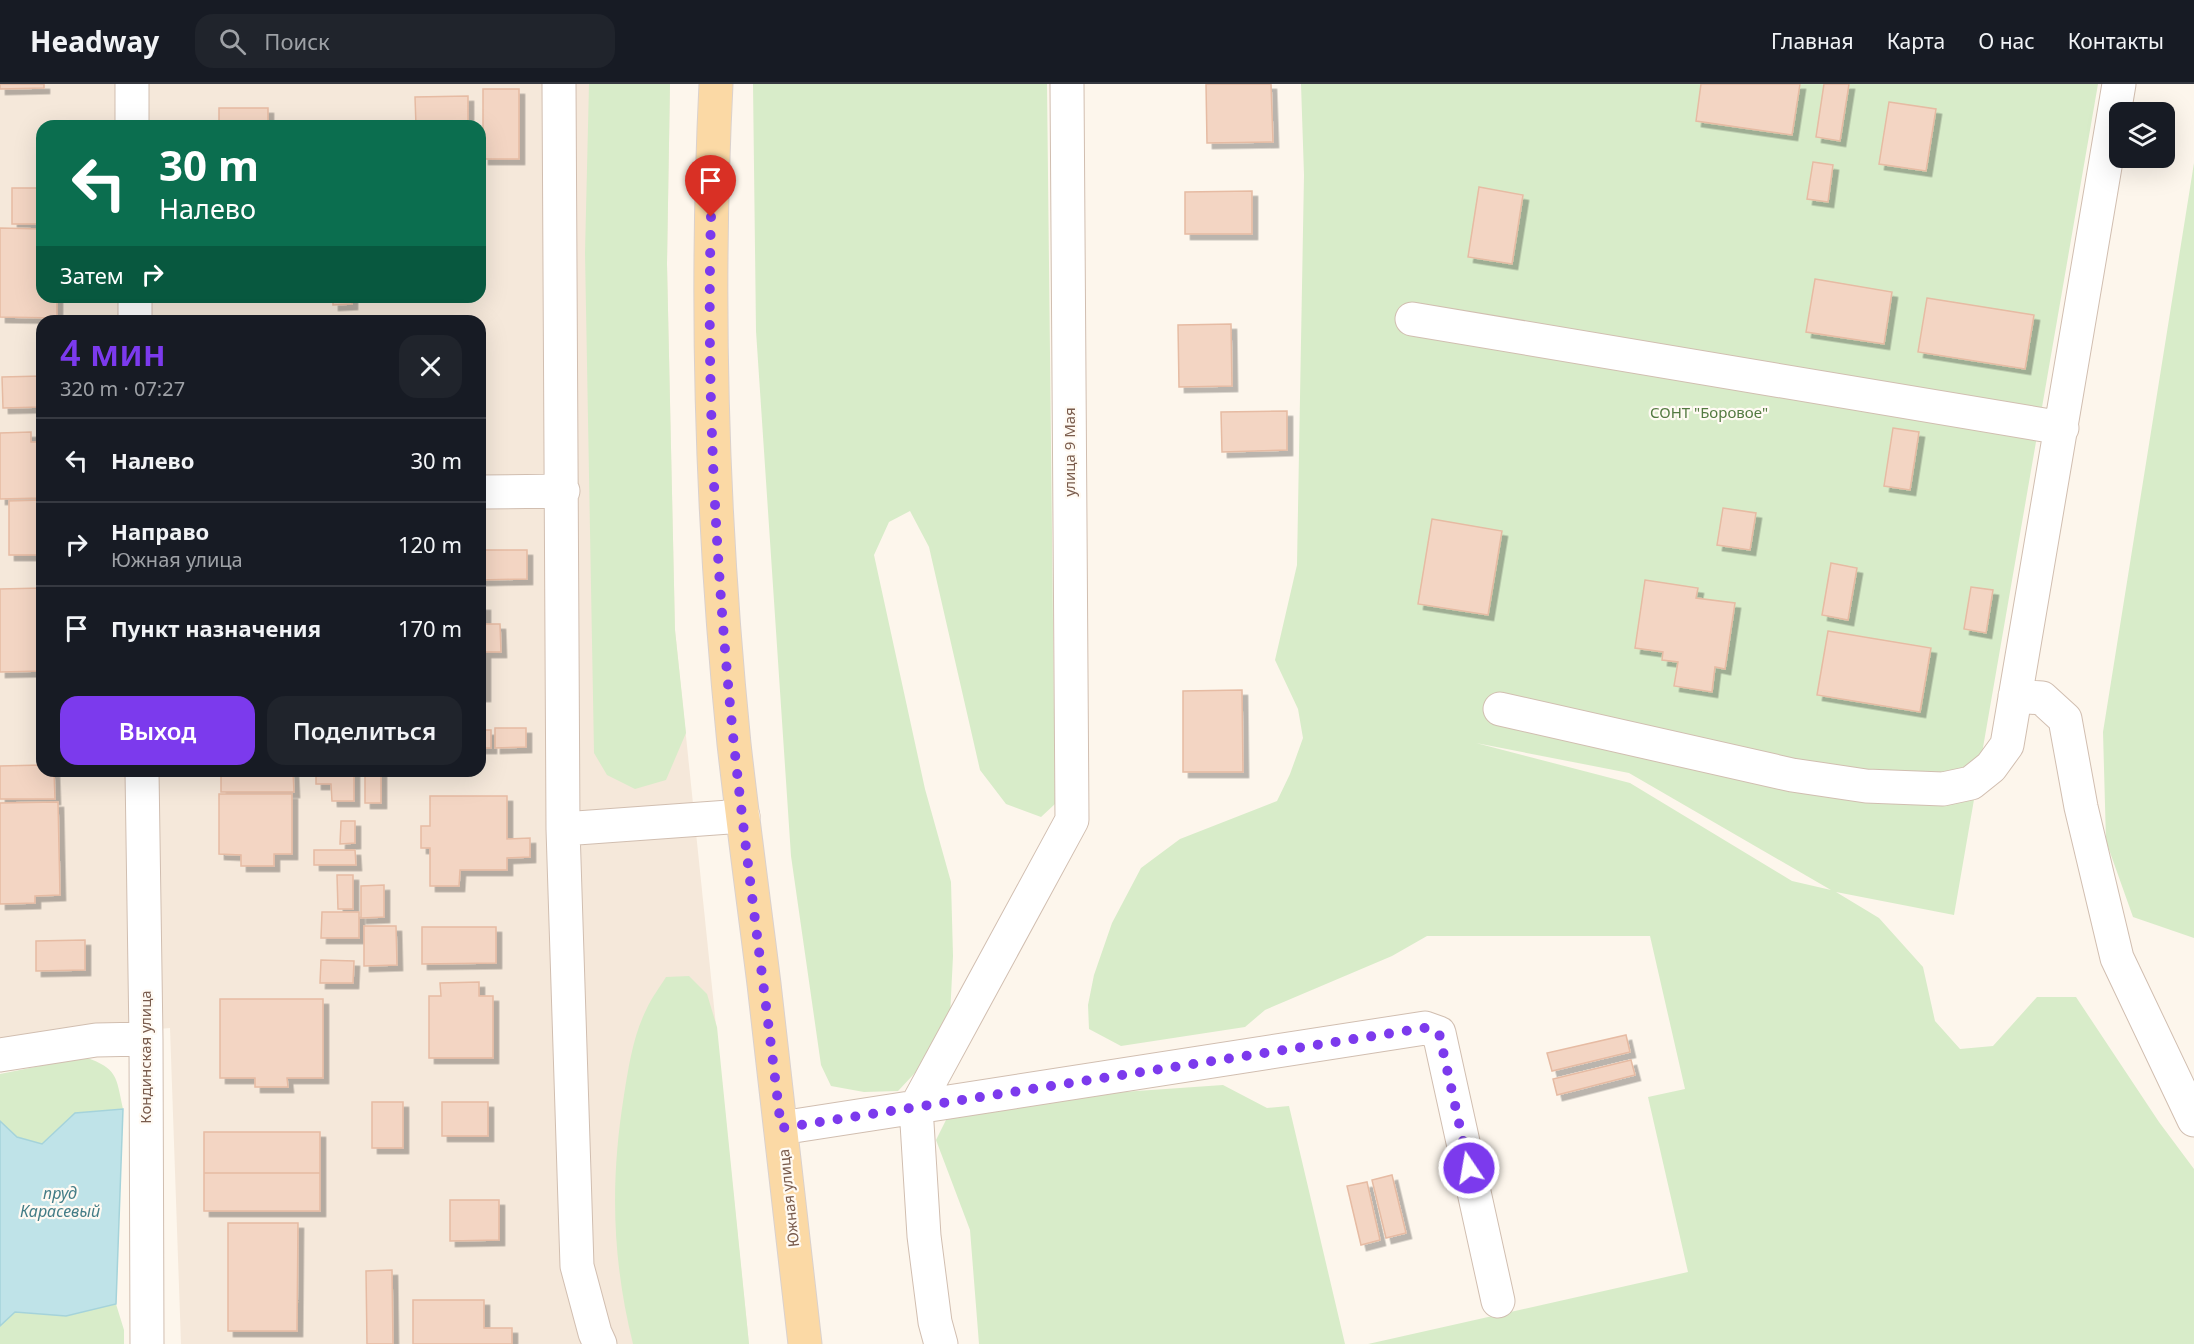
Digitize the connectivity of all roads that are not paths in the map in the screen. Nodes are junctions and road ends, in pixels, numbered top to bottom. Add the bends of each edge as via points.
1 (132, 84) edge
2 (559, 84) edge
3 (716, 84) edge
4 (1067, 84) edge
5 (2119, 84) edge
6 (132, 120) edge
7 (1412, 319) dead end
8 (2062, 428) junction
9 (563, 491) junction
10 (486, 492) edge
11 (2016, 696) junction
12 (1500, 709) dead end
13 (142, 777) edge
14 (743, 816) junction
15 (563, 829) junction
16 (146, 1039) junction
17 (0, 1055) edge
18 (916, 1107) junction
19 (2194, 1120) edge
20 (781, 1128) junction
21 (1498, 1301) dead end
22 (147, 1344) edge
23 (600, 1344) edge
24 (805, 1344) edge
25 (941, 1344) edge

1 - 6 street
2 - 9 street
3 - 14 main road, Южная улица via 709,284 713,441 734,745
4 - 18 street, улица 9 Мая via 1072,820
5 - 8 street
7 - 8 street
8 - 11 street
9 - 10 street
9 - 15 street
11 - 12 street via 2007,745 1991,767 1971,783 1943,789 1866,786 1792,775
11 - 19 street via 2042,698 2065,720 2117,958
13 - 16 street, Кондинская улица
14 - 15 street
14 - 20 main road, Южная улица
15 - 23 street via 577,1266
16 - 17 street via 96,1040
16 - 22 street, Кондинская улица
18 - 20 street
18 - 21 street via 1425,1028 1439,1033
18 - 25 street via 924,1236
20 - 24 main road, Южная улица

